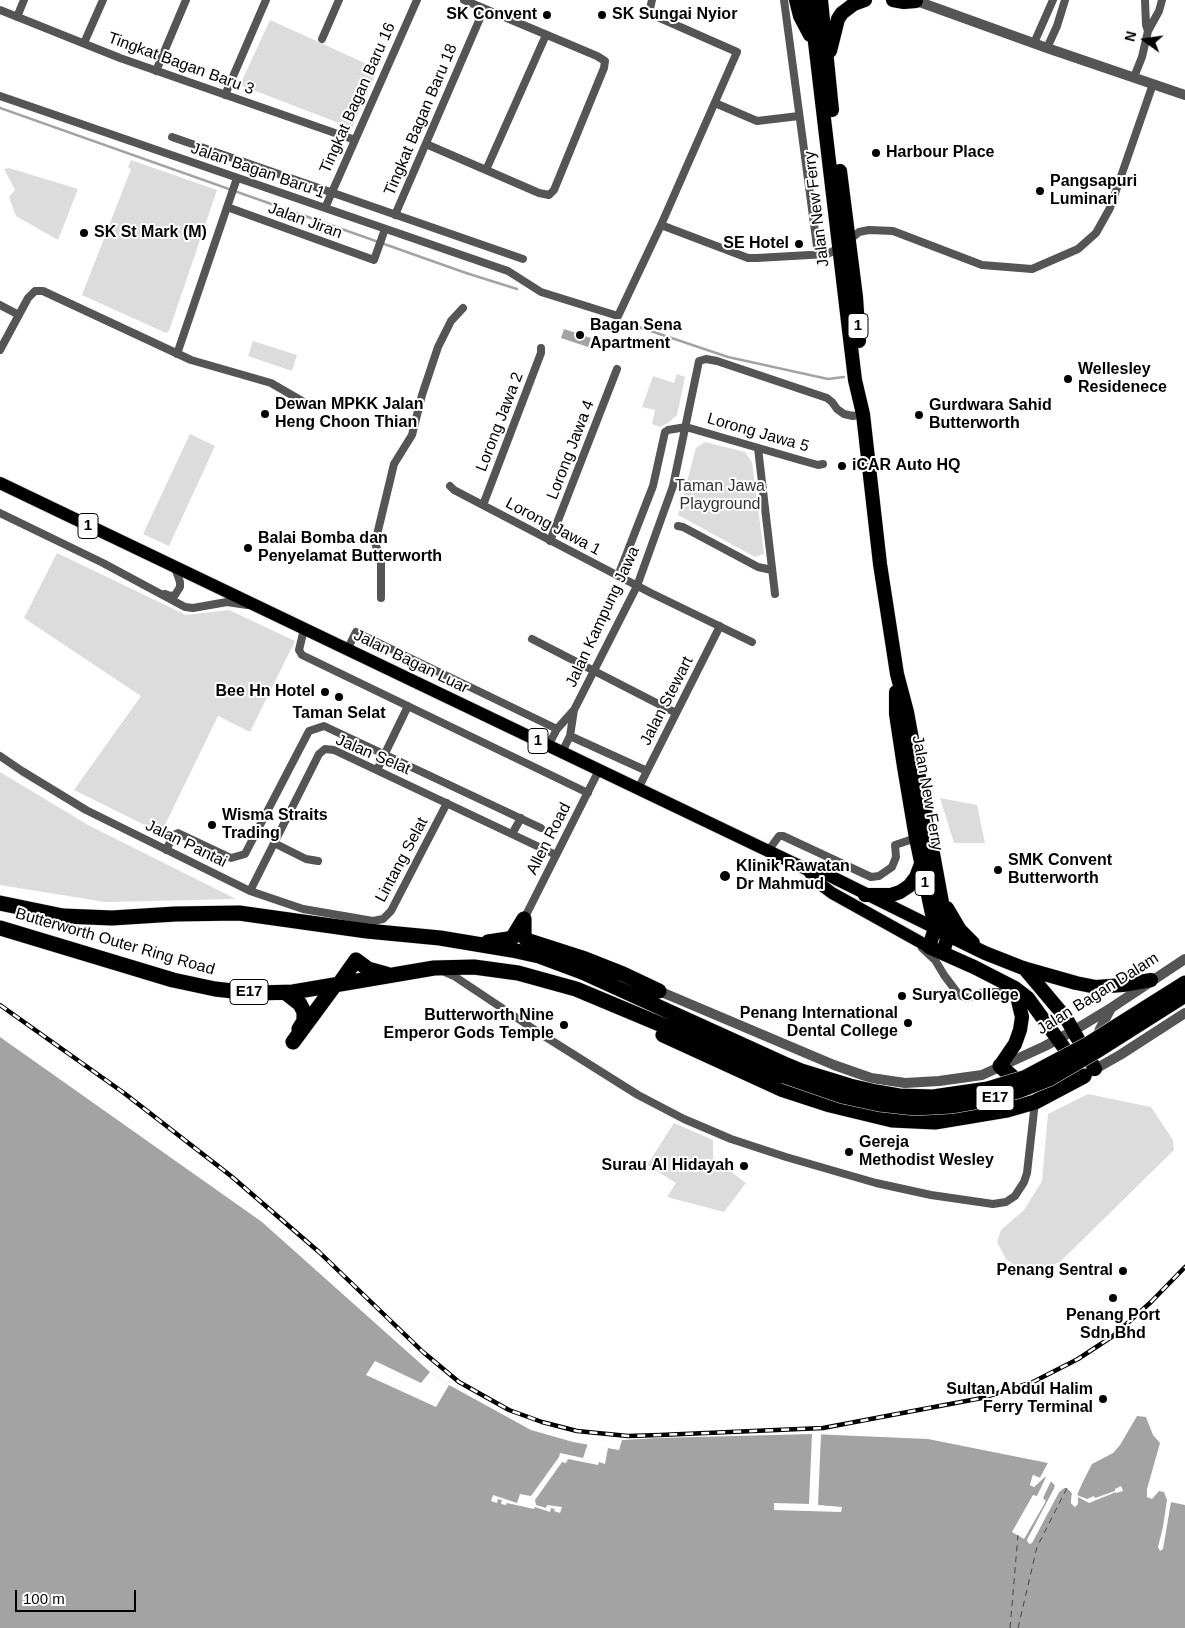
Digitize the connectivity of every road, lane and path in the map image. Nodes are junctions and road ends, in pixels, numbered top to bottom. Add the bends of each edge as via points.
1 (24, 0) edge
2 (103, 0) edge
3 (186, 0) edge
4 (266, 0) edge
5 (339, 0) edge
6 (417, 0) edge
7 (464, 0) edge
8 (652, 0) edge
9 (784, 0) edge
10 (796, 0) edge
11 (810, 0) edge
12 (821, 0) edge
13 (865, 0) edge
14 (893, 0) edge
15 (915, 0) edge
16 (1052, 0) edge
17 (1065, 0) edge
18 (1145, 0) edge
19 (1162, 0) edge
20 (484, 8) junction
21 (0, 10) edge
22 (17, 17) junction
23 (1148, 31) junction
24 (546, 35) junction
25 (322, 39) dead end
26 (1034, 43) junction
27 (84, 44) junction
28 (1047, 48) junction
29 (822, 58) junction
30 (156, 70) junction
31 (1134, 77) junction
32 (1153, 84) junction
33 (225, 94) junction
34 (1185, 95) edge
35 (0, 96) edge
36 (715, 103) junction
37 (798, 116) junction
38 (172, 138) dead end
39 (355, 140) junction
40 (426, 144) junction
41 (486, 170) junction
42 (237, 178) junction
43 (332, 192) junction
44 (227, 208) junction
45 (324, 208) junction
46 (395, 214) junction
47 (662, 224) junction
48 (385, 229) junction
49 (845, 244) junction
50 (818, 254) junction
51 (513, 255) junction
52 (523, 259) dead end
53 (508, 271) junction
54 (0, 305) edge
55 (463, 308) dead end
56 (18, 315) junction
57 (541, 348) dead end
58 (0, 350) edge
59 (177, 354) junction
60 (617, 369) dead end
61 (306, 406) dead end
62 (863, 414) junction
63 (686, 427) junction
64 (758, 448) junction
65 (823, 464) dead end
66 (0, 483) edge
67 (450, 486) dead end
68 (483, 505) junction
69 (0, 513) edge
70 (678, 526) dead end
71 (550, 541) junction
72 (176, 568) junction
73 (772, 570) junction
74 (618, 576) junction
75 (637, 586) junction
76 (154, 589) junction
77 (775, 594) dead end
78 (381, 598) dead end
79 (257, 607) junction
80 (720, 626) junction
81 (304, 629) junction
82 (532, 638) dead end
83 (752, 642) dead end
84 (348, 650) junction
85 (594, 671) junction
86 (897, 674) junction
87 (408, 706) junction
88 (574, 710) junction
89 (676, 713) junction
90 (557, 729) junction
91 (570, 736) junction
92 (548, 746) junction
93 (562, 752) junction
94 (385, 754) junction
95 (0, 756) edge
96 (377, 770) junction
97 (599, 770) junction
98 (647, 771) junction
99 (638, 789) junction
100 (588, 793) junction
101 (447, 803) junction
102 (521, 818) junction
103 (541, 828) dead end
104 (258, 830) junction
105 (512, 834) junction
106 (916, 838) junction
107 (275, 841) junction
108 (166, 850) junction
109 (768, 851) junction
110 (556, 855) junction
111 (318, 861) dead end
112 (921, 864) junction
113 (808, 870) junction
114 (250, 890) junction
115 (864, 894) junction
116 (941, 896) junction
117 (0, 903) edge
118 (524, 920) junction
119 (373, 921) joint
120 (0, 928) edge
121 (935, 928) junction
122 (909, 935) junction
123 (948, 935) junction
124 (474, 943) junction
125 (930, 947) junction
126 (943, 952) junction
127 (985, 953) junction
128 (539, 956) junction
129 (1185, 959) edge
130 (434, 968) junction
131 (1023, 968) junction
132 (390, 974) junction
133 (1151, 980) junction
134 (1185, 983) edge
135 (337, 984) junction
136 (1015, 988) junction
137 (659, 991) junction
138 (286, 993) junction
139 (592, 995) junction
140 (1185, 995) edge
141 (1112, 1008) junction
142 (1185, 1013) edge
143 (1073, 1031) junction
144 (1058, 1039) junction
145 (1120, 1055) junction
146 (1000, 1066) junction
147 (786, 1071) junction
148 (1090, 1072) junction
149 (1035, 1102) junction
150 (1007, 1110) junction

1 - 22 street
2 - 27 street
3 - 30 street
4 - 33 street
5 - 25 street
6 - 39 street, Tingkat Bagan Baru 16
7 - 20 street
8 - 36 street via 650,9 653,16 737,52
9 - 37 street, Jalan New Ferry
10 - 29 highway via 800,16
11 - 29 highway, Jalan New Ferry / 1
12 - 29 highway, Jalan New Ferry / 1
13 - 29 highway via 842,13
14 - 15 highway
15 - 26 street
16 - 26 street
17 - 28 street
18 - 23 street
19 - 23 street
20 - 24 street
20 - 40 street, Tingkat Bagan Baru 18
21 - 22 street, Tingkat Bagan Baru 3
22 - 27 street, Tingkat Bagan Baru 3
23 - 31 street
24 - 41 street
24 - 41 street via 605,61 554,190 549,194 539,193
26 - 28 street
27 - 30 street, Tingkat Bagan Baru 3
28 - 31 street
29 - 49 highway, Jalan New Ferry / 1
30 - 33 street, Tingkat Bagan Baru 3
31 - 32 street
32 - 34 street
32 - 49 street via 1110,208 1096,233 1078,249 1032,269 982,265 893,230 859,232
33 - 39 street, Tingkat Bagan Baru 3
35 - 42 street, Jalan Bagan Baru 1
36 - 37 street via 758,121
36 - 47 street
37 - 50 street, Jalan New Ferry
38 - 43 street, Jalan Bagan Baru 1
39 - 43 street, Tingkat Bagan Baru 16
40 - 41 street
40 - 46 street, Tingkat Bagan Baru 18
42 - 44 street
42 - 45 street, Jalan Bagan Baru 1
43 - 45 street, Tingkat Bagan Baru 16
43 - 46 street, Jalan Bagan Baru 1
44 - 48 street, Jalan Jiran via 374,260
44 - 59 street
45 - 48 street, Jalan Bagan Baru 1
46 - 51 street, Jalan Bagan Baru 1
47 - 50 street via 748,258
47 - 53 street, Jalan Bagan Baru 1 via 618,316 541,292
48 - 53 street, Jalan Bagan Baru 1
49 - 50 street via 827,254
49 - 62 highway, Jalan New Ferry / 1 via 855,380
51 - 52 street, Jalan Bagan Baru 1
51 - 53 street
54 - 56 street
55 - 78 street via 452,320 438,348 412,435 394,464 375,543 381,560
56 - 58 street
56 - 59 street via 28,298 35,291 42,291
57 - 68 street, Lorong Jawa 2
59 - 61 street via 271,383
60 - 71 street, Lorong Jawa 4
62 - 63 street, Jalan Kampung Jawa via 844,414 827,398 706,358 699,360
62 - 86 highway, Jalan New Ferry / 1 via 875,526
63 - 64 street, Lorong Jawa 5
63 - 74 street via 665,432 653,486
63 - 75 street, Jalan Kampung Jawa via 673,486
64 - 65 street, Lorong Jawa 5
64 - 73 street
66 - 72 main road, Jalan Bagan Luar / 1
67 - 68 street, Lorong Jawa 1
68 - 71 street, Lorong Jawa 1
69 - 76 street
70 - 73 street via 758,567
71 - 74 street, Lorong Jawa 1
72 - 76 street via 180,582 175,595
72 - 79 main road, Jalan Bagan Luar / 1
73 - 77 street
74 - 75 street, Lorong Jawa 1
75 - 80 street, Lorong Jawa 1
75 - 85 street, Jalan Kampung Jawa
76 - 79 street via 185,607 227,602
79 - 81 main road, Jalan Bagan Luar / 1
80 - 83 street, Lorong Jawa 1
80 - 89 street, Jalan Stewart
81 - 84 main road, Jalan Bagan Luar / 1
81 - 87 street via 300,648 302,655
82 - 85 street
84 - 90 street via 356,632
84 - 92 main road, Jalan Bagan Luar / 1
85 - 88 street, Jalan Kampung Jawa
85 - 89 street
86 - 106 highway, Jalan New Ferry / 1 via 896,714
86 - 116 highway, Jalan New Ferry / 1
87 - 94 street
87 - 100 street
88 - 90 street, Jalan Kampung Jawa
88 - 91 street, Jalan Kampung Jawa
89 - 98 street, Jalan Stewart
90 - 92 street, Jalan Kampung Jawa
91 - 93 street, Jalan Kampung Jawa
91 - 98 street
92 - 93 main road, Jalan Bagan Luar / 1
93 - 97 main road, Jalan Bagan Luar / 1
94 - 96 street
94 - 102 street
94 - 104 street via 327,726 311,729
95 - 108 street, Jalan Pantai via 86,810
96 - 101 street, Jalan Selat
96 - 107 street, Jalan Selat via 325,748
97 - 99 main road, Jalan Bagan Luar / 1
97 - 100 street, Allen Road
98 - 99 street, Jalan Stewart
99 - 109 main road, Jalan Bagan Luar / 1
100 - 110 street, Allen Road
101 - 105 street, Jalan Selat
101 - 119 street, Lintang Selat via 391,911 383,919
102 - 103 street
102 - 105 street
104 - 107 street
104 - 108 street via 247,852 234,858 178,833
105 - 110 street, Jalan Selat
106 - 109 street via 895,844 896,857 892,867 879,876 871,877 783,836 779,836
106 - 112 highway, Jalan New Ferry / 1
107 - 111 street via 306,859
107 - 114 street, Jalan Selat
108 - 114 street, Jalan Pantai
109 - 113 main road, Jalan Bagan Luar / 1
110 - 118 street, Allen Road
112 - 115 highway via 916,877 900,892
112 - 121 highway, Jalan New Ferry / 1
113 - 115 main road, Jalan Bagan Luar / 1 via 820,871
113 - 122 main road, Jalan Bagan Luar / 1 via 832,893
114 - 119 street, Jalan Pantai via 304,909
115 - 121 main road, Jalan Bagan Luar / 1
116 - 123 highway, Jalan New Ferry / 1
116 - 127 highway via 960,930
117 - 124 highway, Butterworth Outer Ring Road / E17 via 75,917 239,914
118 - 124 highway via 508,939
118 - 137 highway via 524,934 529,941 616,971
120 - 138 highway, Butterworth Outer Ring Road / E17 via 198,986
121 - 123 highway, 1
121 - 125 highway, Jalan New Ferry / 1
122 - 125 main road, Jalan Bagan Luar / 1
122 - 136 street via 935,960 960,995 967,998
123 - 126 highway, Jalan New Ferry / 1
123 - 127 highway
124 - 128 highway, Butterworth Outer Ring Road / E17
125 - 126 highway, 1
126 - 136 highway
127 - 131 highway
128 - 137 highway
128 - 147 highway, Butterworth Outer Ring Road / E17 via 609,984
129 - 133 street, Jalan Bagan Dalam
130 - 132 highway, Butterworth Outer Ring Road / E17
130 - 139 highway, Butterworth Outer Ring Road / E17 via 474,967 518,973 561,983
130 - 149 street via 454,976 638,1095 684,1118 731,1139 876,1183 993,1204 1006,1202 1015,1196 1027,1173
131 - 133 highway via 1096,987
131 - 143 highway via 1066,1018
132 - 135 highway, Butterworth Outer Ring Road / E17
132 - 135 highway via 375,972 356,960
133 - 141 street, Jalan Bagan Dalam
134 - 147 highway, Butterworth Outer Ring Road / E17, bridge via 1088,1044 1024,1078 988,1089 933,1097 899,1096 801,1071
135 - 138 highway, Butterworth Outer Ring Road / E17
135 - 138 highway via 293,1042 304,1021 304,1012 300,1004
136 - 144 highway via 1034,1005
136 - 146 highway via 1022,1017 1020,1030
137 - 146 street, Jalan Bagan Dalam via 871,1078 905,1084 939,1081 982,1074
139 - 147 highway, Butterworth Outer Ring Road / E17
139 - 150 highway via 661,1034 768,1084 830,1105 892,1120 935,1122
140 - 147 highway, Butterworth Outer Ring Road / E17, bridge via 1049,1078 1018,1091 974,1102 915,1108 879,1104 842,1096
141 - 143 street, Jalan Bagan Dalam
141 - 145 street via 1102,1022 1098,1038 1101,1044
142 - 145 street
143 - 144 street, Jalan Bagan Dalam
143 - 148 highway
144 - 146 street, Jalan Bagan Dalam
144 - 148 highway
145 - 148 street
146 - 150 highway via 1019,1087 1015,1103
148 - 149 highway
149 - 150 highway

